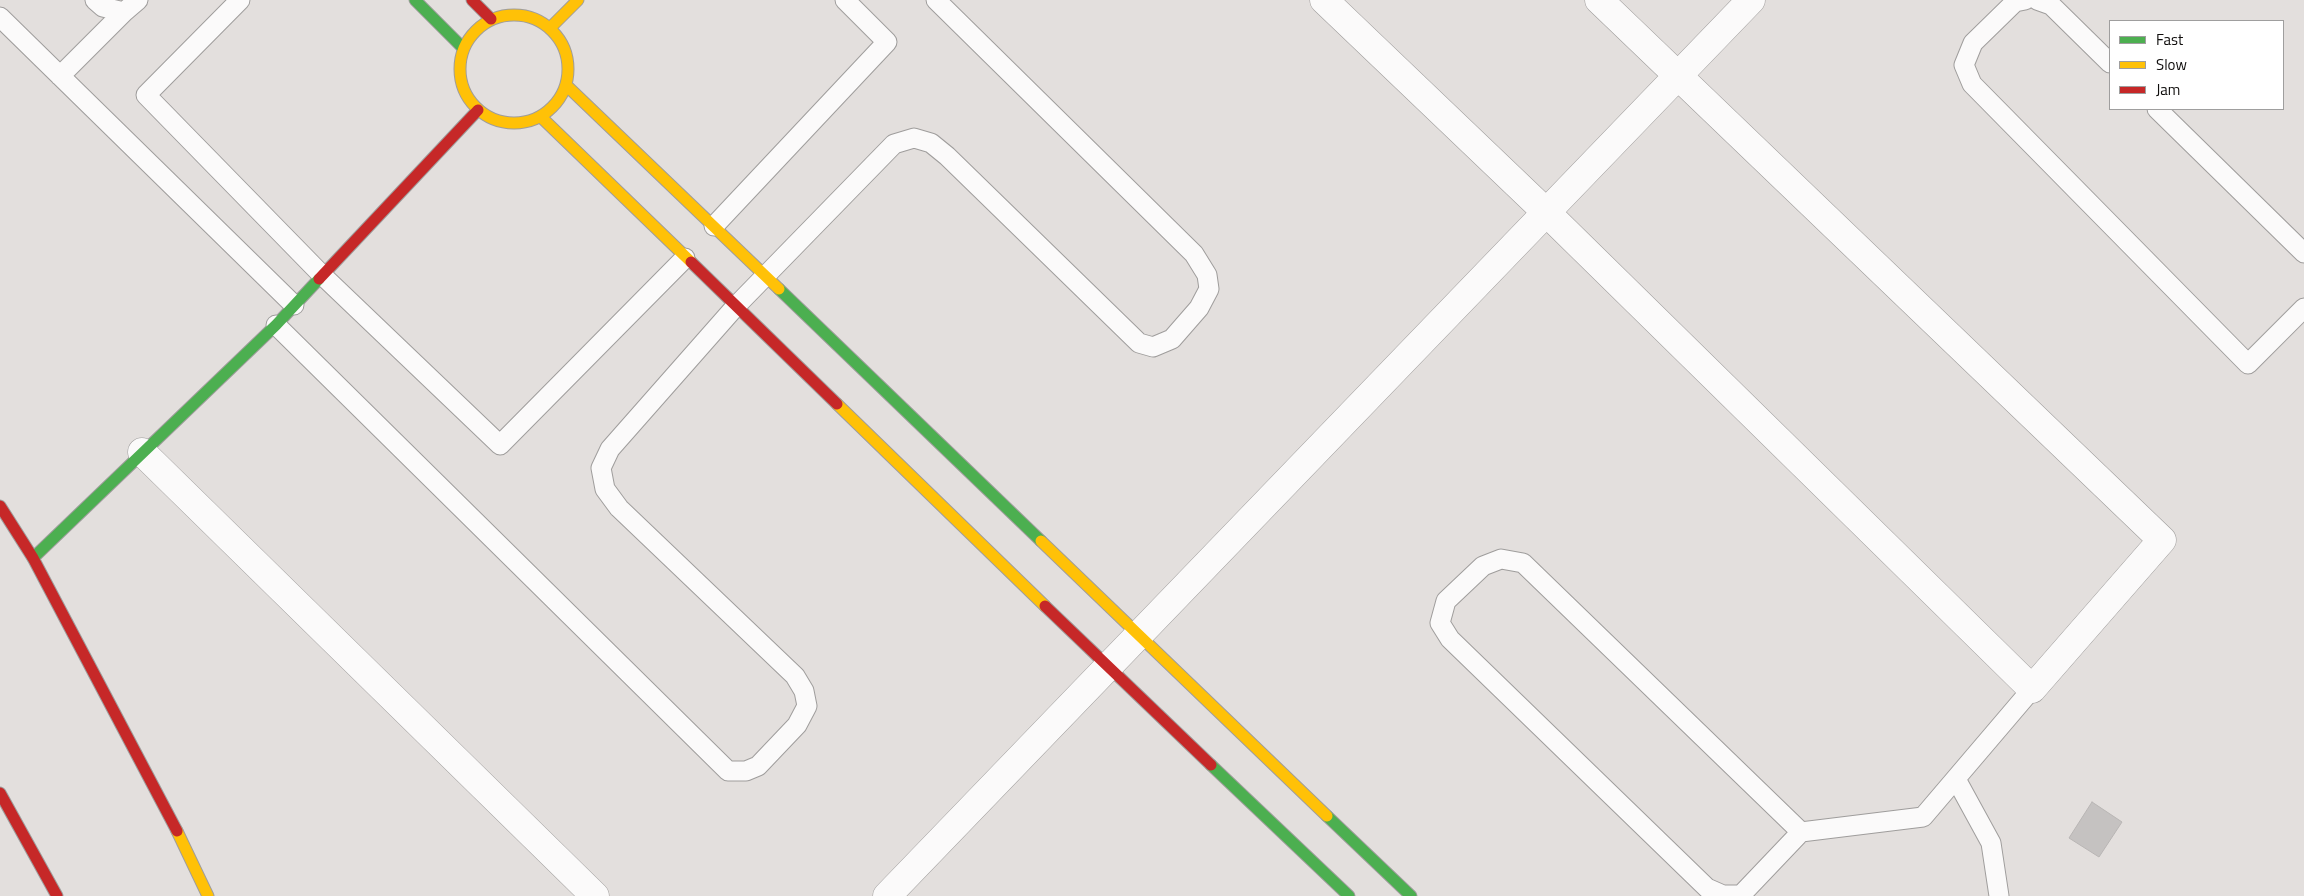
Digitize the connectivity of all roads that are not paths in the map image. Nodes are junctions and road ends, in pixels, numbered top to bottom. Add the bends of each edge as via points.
1 (95, 0) edge
2 (240, 0) edge
3 (415, 0) edge
4 (472, 0) edge
5 (578, 0) edge
6 (845, 0) edge
7 (936, 0) edge
8 (1324, 0) edge
9 (1599, 0) edge
10 (1750, 0) edge
11 (2025, 0) edge
12 (2037, 0) edge
13 (131, 6) edge
14 (0, 17) edge
15 (491, 19) junction
16 (550, 28) junction
17 (463, 48) junction
18 (2109, 62) edge
19 (1677, 75) junction
20 (60, 76) junction
21 (566, 85) junction
22 (478, 110) junction
23 (2158, 110) edge
24 (541, 117) junction
25 (1547, 213) junction
26 (714, 226) junction
27 (2304, 253) edge
28 (685, 258) junction
29 (322, 275) junction
30 (765, 276) junction
31 (294, 305) junction
32 (736, 306) junction
33 (2304, 308) edge
34 (276, 324) junction
35 (142, 452) junction
36 (0, 506) edge
37 (33, 558) junction
38 (1137, 636) junction
39 (1108, 667) junction
40 (2032, 689) junction
41 (1956, 779) junction
42 (0, 793) edge
43 (1801, 832) junction
44 (57, 896) edge
45 (208, 896) edge
46 (595, 896) edge
47 (887, 896) edge
48 (1349, 896) edge
49 (1411, 896) edge
50 (1999, 896) edge

1 - 13 lane via 103,8
2 - 29 lane via 146,95
3 - 17 main road
4 - 15 main road
5 - 16 main road
6 - 26 lane via 887,42
7 - 30 lane via 1194,254 1207,274 1209,289 1199,308 1172,339 1153,347 1139,343 948,156 931,143 914,138 894,144
8 - 25 street
9 - 19 street
10 - 19 street
11 - 33 lane via 2015,2 1973,44 1964,65 1972,84 2248,364
12 - 18 lane via 2051,5
13 - 20 lane
14 - 20 lane
15 - 16 main road via 522,15
15 - 17 main road via 470,36
16 - 21 main road via 567,54
17 - 22 main road via 460,82
19 - 25 street
19 - 40 street via 2162,540
20 - 31 lane
21 - 24 main road via 556,103
21 - 26 main road
22 - 24 main road via 508,124 525,123
22 - 29 main road
23 - 27 lane
24 - 28 main road
25 - 38 street
25 - 40 street
26 - 30 main road
28 - 29 lane via 500,445
28 - 32 main road
29 - 31 main road
30 - 32 lane
30 - 38 main road
31 - 34 main road
32 - 34 lane via 610,449 601,468 605,489 619,508 795,676 804,691 806,706 797,725 758,766 746,771 728,771 709,753
32 - 39 main road
34 - 35 main road
35 - 37 main road
35 - 46 street
36 - 37 main road
37 - 45 main road via 176,828
38 - 39 street
38 - 49 main road
39 - 47 street
39 - 48 main road
40 - 41 lane
41 - 43 lane via 1923,817
41 - 50 lane via 1991,843
42 - 44 main road
43 - 43 lane via 1523,563 1501,559 1483,566 1446,601 1440,623 1450,639 1707,888 1723,895 1741,895

